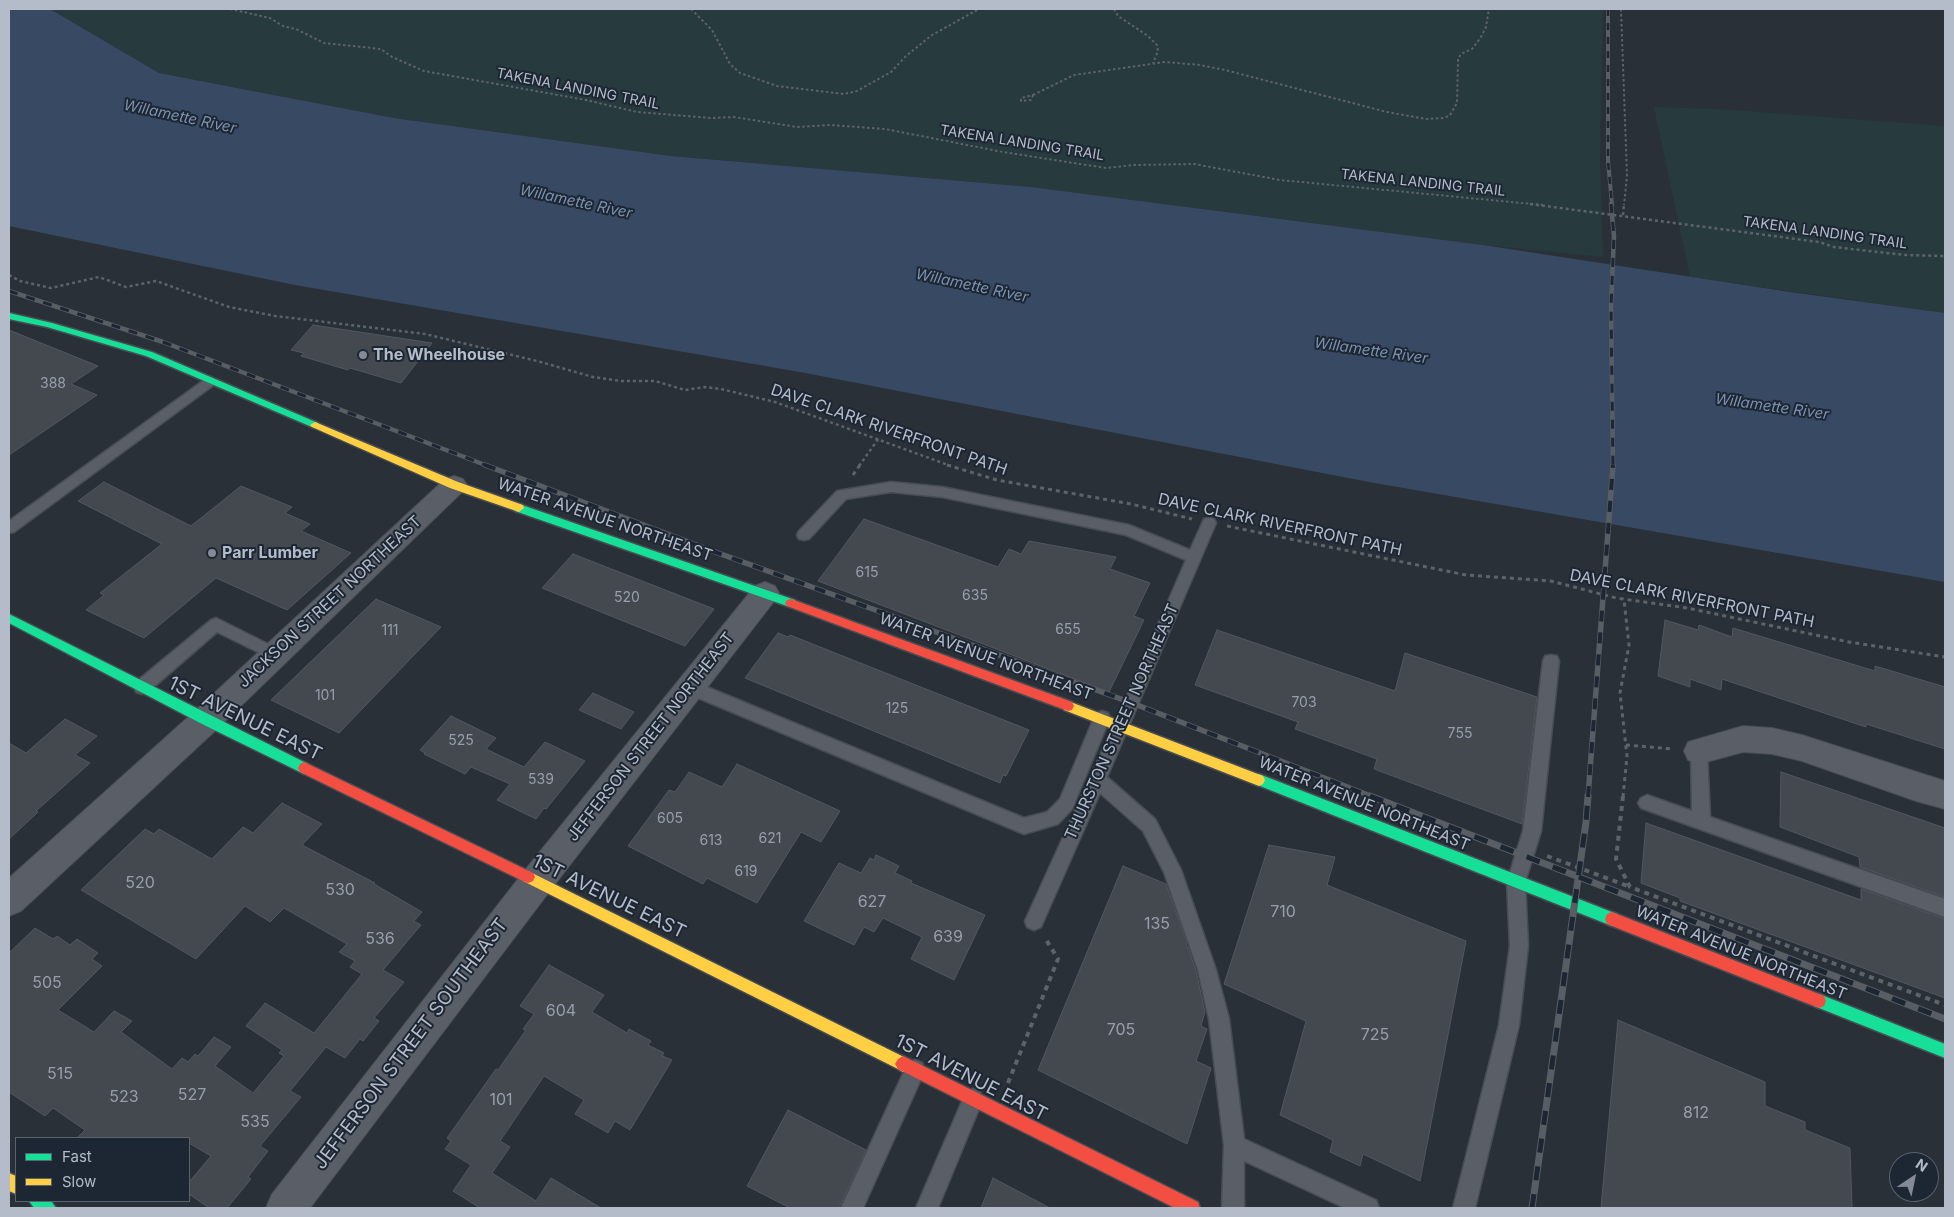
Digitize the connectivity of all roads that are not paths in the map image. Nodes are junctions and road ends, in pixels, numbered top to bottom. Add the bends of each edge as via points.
1 (9, 316) edge
2 (211, 381) junction
3 (454, 485) junction
4 (1209, 523) road end
5 (9, 528) edge
6 (804, 535) dead end
7 (1194, 557) junction
8 (765, 593) junction
9 (9, 618) edge
10 (275, 654) junction
11 (1551, 661) dead end
12 (142, 687) junction
13 (690, 687) junction
14 (1102, 718) junction
15 (206, 720) junction
16 (1121, 725) junction
17 (1699, 751) joint
18 (1098, 780) junction
19 (1945, 794) edge
20 (1647, 803) dead end
21 (1701, 822) junction
22 (536, 881) junction
23 (1516, 882) junction
24 (9, 900) edge
25 (1945, 908) edge
26 (1034, 921) road end
27 (1945, 1051) edge
28 (915, 1070) junction
29 (973, 1099) junction
30 (1234, 1145) junction
31 (1182, 1206) edge
32 (286, 1208) edge
33 (852, 1208) edge
34 (927, 1208) edge
35 (1233, 1208) edge
36 (1368, 1208) edge
37 (1464, 1208) edge

1 - 2 street, WATER AVENUE NORTHEAST via 149,354
2 - 3 street, WATER AVENUE NORTHEAST
2 - 5 lane
3 - 8 street, WATER AVENUE NORTHEAST
3 - 10 street, JACKSON STREET NORTHEAST
4 - 7 lane, THURSTON STREET NORTHEAST
6 - 7 lane via 842,495 891,487 942,492 1129,530
7 - 16 lane, THURSTON STREET NORTHEAST
8 - 13 street, JEFFERSON STREET NORTHEAST
8 - 14 street, WATER AVENUE NORTHEAST
9 - 12 street, 1ST AVENUE EAST
10 - 12 lane via 216,624
10 - 15 street, JACKSON STREET NORTHEAST
11 - 23 lane via 1532,831
12 - 15 street, 1ST AVENUE EAST
13 - 14 lane via 1024,826 1052,818 1066,804
13 - 22 street, JEFFERSON STREET NORTHEAST
14 - 16 street, WATER AVENUE NORTHEAST
15 - 22 street, 1ST AVENUE EAST
15 - 24 street, JACKSON STREET NORTHEAST
16 - 18 lane, THURSTON STREET NORTHEAST
16 - 23 street, WATER AVENUE NORTHEAST
17 - 19 street via 1743,739 1772,741
17 - 21 lane
18 - 26 lane, THURSTON STREET NORTHEAST
18 - 30 lane via 1149,825 1172,870 1219,1019
20 - 21 lane
21 - 25 lane
22 - 28 street, 1ST AVENUE EAST
22 - 32 street, JEFFERSON STREET SOUTHEAST
23 - 27 street, WATER AVENUE NORTHEAST
23 - 37 lane via 1519,946 1509,1025
28 - 29 street, 1ST AVENUE EAST
28 - 33 lane
29 - 31 street, 1ST AVENUE EAST
29 - 34 lane
30 - 35 lane
30 - 36 lane

